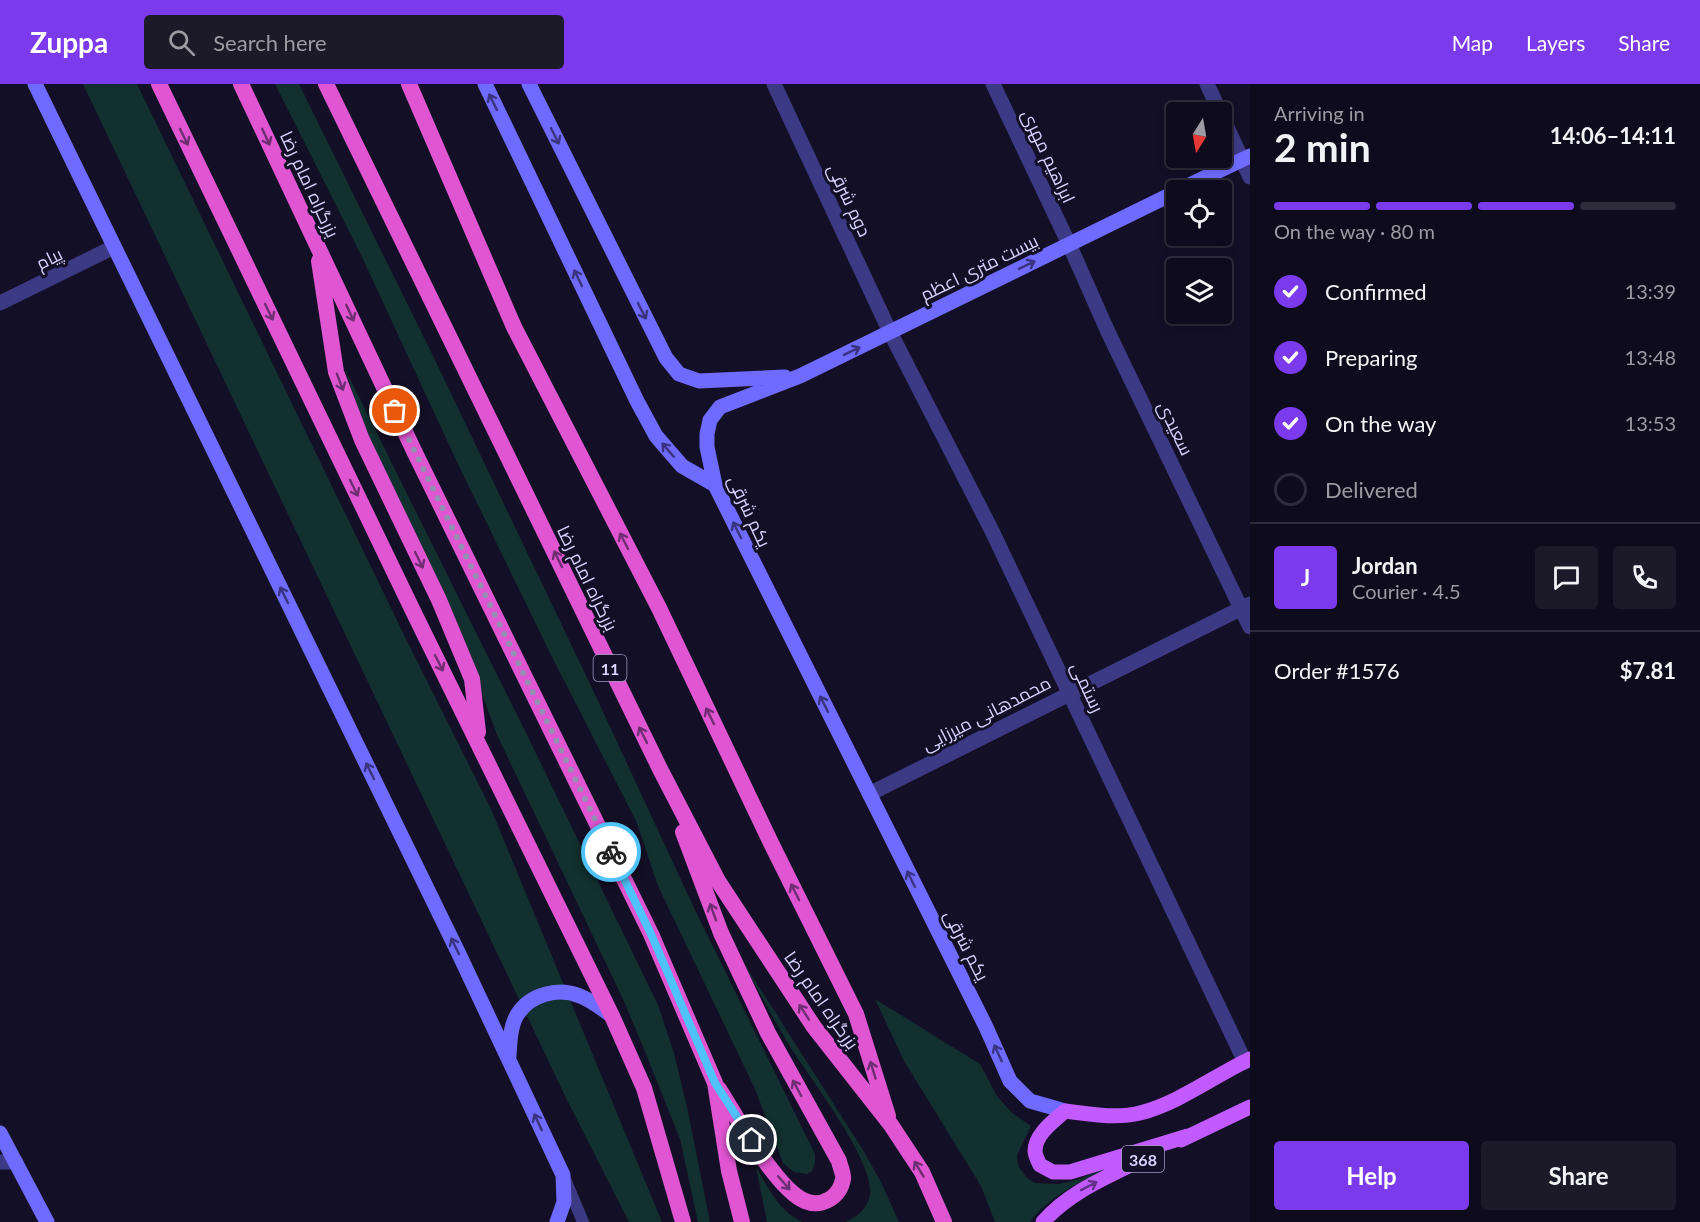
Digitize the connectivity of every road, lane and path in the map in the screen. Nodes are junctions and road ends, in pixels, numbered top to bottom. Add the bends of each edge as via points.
1 (35, 84) edge
2 (159, 84) edge
3 (241, 84) edge
4 (327, 84) edge
5 (409, 84) edge
6 (485, 84) edge
7 (529, 84) edge
8 (774, 84) edge
9 (993, 84) edge
10 (1207, 84) edge
11 (1216, 102) edge
12 (1232, 133) edge
13 (1246, 158) edge
14 (1250, 177) edge
15 (1200, 180) edge
16 (1166, 196) edge
17 (316, 242) junction
18 (1069, 244) junction
19 (114, 247) junction
20 (0, 303) edge
21 (890, 332) junction
22 (800, 376) junction
23 (714, 485) junction
24 (1246, 606) edge
25 (1250, 627) edge
26 (1069, 694) junction
27 (479, 743) junction
28 (660, 769) junction
29 (869, 794) junction
30 (612, 1016) junction
31 (509, 1059) junction
32 (1247, 1060) edge
33 (715, 1083) junction
34 (1250, 1107) edge
35 (1065, 1111) junction
36 (891, 1125) junction
37 (0, 1132) edge
38 (1188, 1136) junction
39 (8, 1162) edge
40 (563, 1175) junction
41 (47, 1222) edge
42 (557, 1222) edge
43 (584, 1222) edge
44 (683, 1222) edge
45 (742, 1222) edge
46 (944, 1222) edge
47 (1043, 1222) edge

1 - 19 main road
2 -> 27 highway
3 -> 17 highway, بزرگراه امام رضا
28 -> 4 highway, بزرگراه امام رضا / 11
36 -> 5 highway via 856,1014 658,608 514,327
23 -> 6 main road via 682,466 656,436
7 -> 22 main road via 666,358 679,374 699,381
8 - 21 street, دوم شرقی
9 - 18 street, ابراهیم مهری
10 - 11 street
12 - 13 street
13 - 14 street
13 - 15 main road, بیست متری اعظم
16 - 18 main road, بیست متری اعظم
17 -> 27 highway via 336,372 362,440 439,600 472,679
17 -> 33 highway, بزرگراه امام رضا via 651,934
21 -> 18 main road, بیست متری اعظم
18 - 24 street, سعیدی via 1108,332
19 - 20 street, پیام
31 -> 19 main road
22 -> 21 main road, بیست متری اعظم
21 - 26 street, رستمی via 992,531
22 - 23 main road, یکم شرقی via 720,407 710,420 707,434
29 -> 23 main road, یکم شرقی
24 - 25 street, سعیدی
24 - 26 street, محمدهانی میرزایی
26 - 29 street, محمدهانی میرزایی
26 - 32 street, رستمی
27 - 30 highway
33 -> 28 highway via 792,1193 806,1202 824,1203 836,1195 843,1178 839,1161 768,1034 721,933
36 -> 28 highway, بزرگراه امام رضا / 11 via 814,1027 718,881
35 -> 29 main road, یکم شرقی via 1030,1101 1010,1081
30 - 31 main road via 580,996 557,991 536,997 518,1014 511,1031
30 - 44 highway via 644,1088
40 -> 31 main road
32 - 35 main road via 1140,1113 1106,1116
33 - 45 highway, بزرگراه امام رضا via 729,1171
34 - 38 main road, 368
35 - 38 main road via 1038,1138 1035,1151 1040,1165 1053,1172 1070,1172
46 -> 36 highway, بزرگراه امام رضا / 11 via 922,1172
37 - 39 main road
47 -> 38 main road, 368 via 1080,1190
39 - 41 main road
40 - 42 main road via 564,1202
40 - 43 lane

